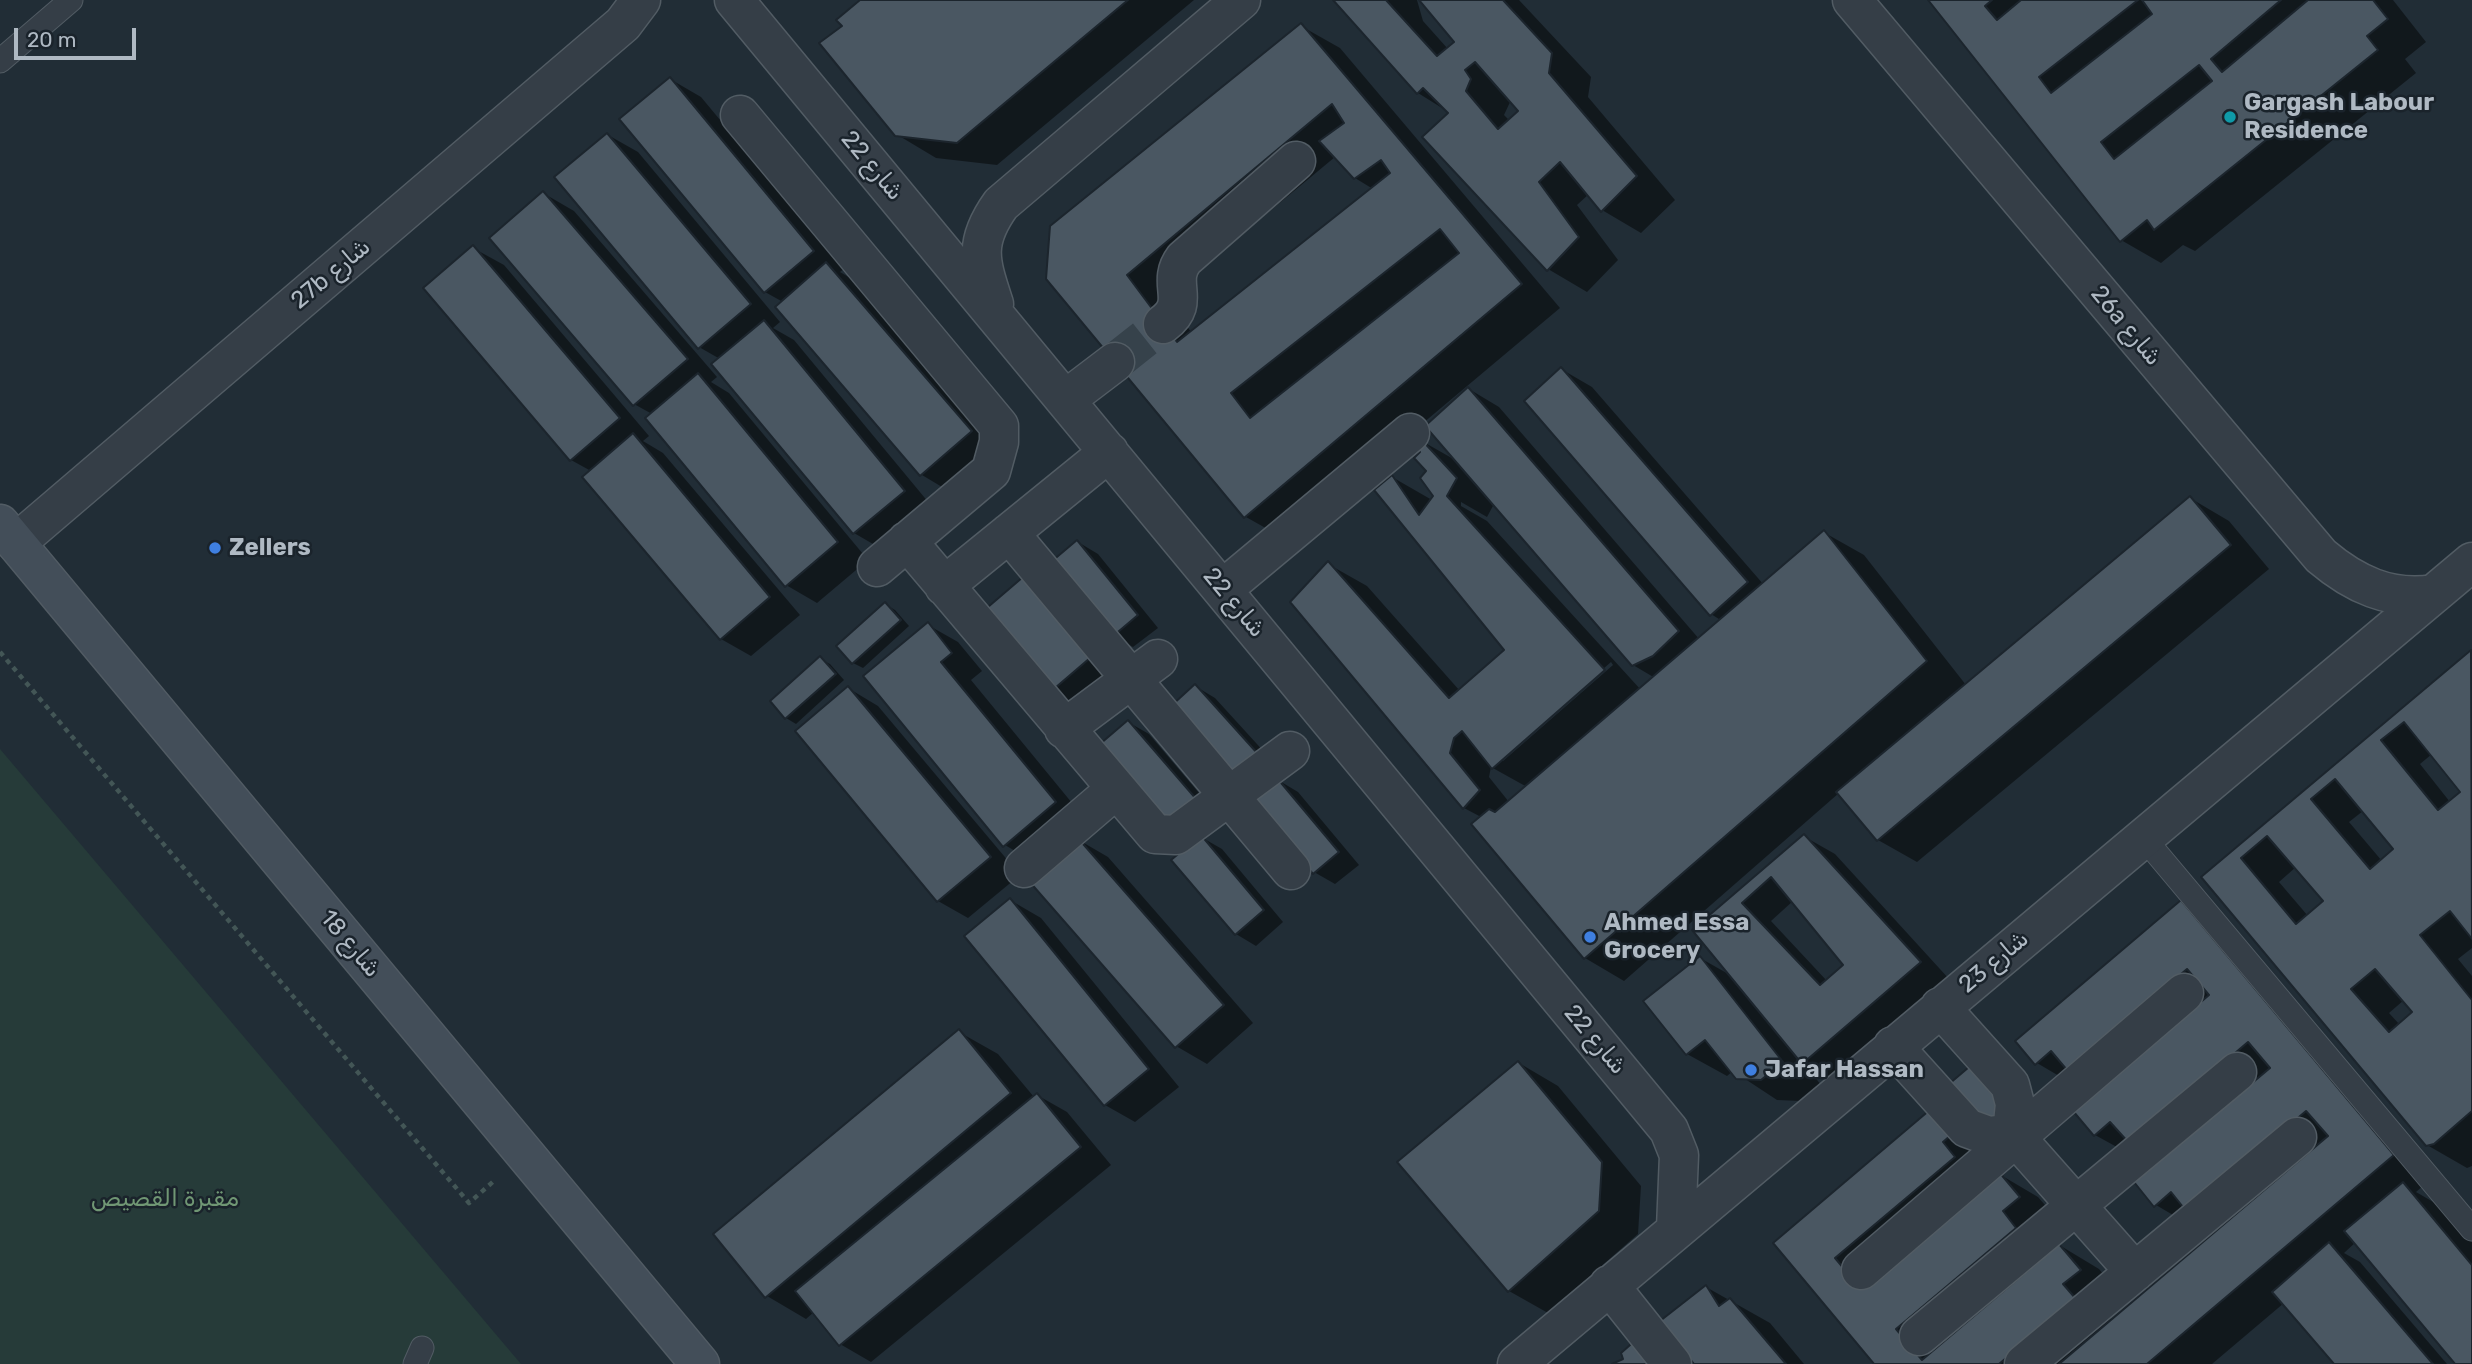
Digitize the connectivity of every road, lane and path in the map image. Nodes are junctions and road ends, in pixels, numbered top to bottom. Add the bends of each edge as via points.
1 (71, 0) edge
2 (641, 0) edge
3 (734, 0) edge
4 (1241, 0) edge
5 (1852, 0) edge
6 (0, 61) edge
7 (740, 115) dead end
8 (1296, 161) dead end
9 (999, 319) junction
10 (1163, 324) tunnel mouth
11 (1115, 362) tunnel mouth
12 (1065, 400) junction
13 (1410, 433) dead end
14 (1109, 452) junction
15 (8, 533) edge
16 (1009, 533) junction
17 (907, 541) junction
18 (2472, 562) edge
19 (877, 567) dead end
20 (944, 586) junction
21 (1223, 589) junction
22 (2434, 594) junction
23 (0, 652) edge
24 (1145, 669) junction
25 (1065, 729) junction
26 (1290, 751) dead end
27 (1115, 790) junction
28 (1229, 796) junction
29 (2143, 837) junction
30 (1024, 868) dead end
31 (1291, 870) dead end
32 (2184, 993) dead end
33 (1940, 1007) junction
34 (1893, 1046) junction
35 (2237, 1072) dead end
36 (2013, 1135) junction
37 (2297, 1137) dead end
38 (524, 1154) junction
39 (2076, 1206) junction
40 (1676, 1228) junction
41 (2472, 1228) edge
42 (1861, 1270) dead end
43 (2135, 1272) junction
44 (1609, 1285) junction
45 (1919, 1336) dead end
46 (700, 1364) edge
47 (1517, 1364) edge
48 (1672, 1364) edge
49 (2024, 1364) edge

1 - 6 lane
2 - 15 street, 27b شارع via 623,24
3 - 9 street, شارع 22
4 - 9 street via 1001,204 984,232 979,259
5 - 22 street, 26a شارع via 2320,556 2366,587 2413,597
7 - 17 street via 999,426 991,471
8 - 10 street via 1184,259 1175,279 1180,291 1176,312
9 - 12 street, شارع 22
11 - 12 street
12 - 14 street, شارع 22
13 - 21 street
14 - 16 street
14 - 21 street, شارع 22
15 - 38 street, شارع 18
16 - 20 street
16 - 24 street
17 - 19 street
17 - 20 street
18 - 22 street, شارع 23
20 - 25 street
21 - 40 street, شارع 22 via 1669,1130 1679,1155
22 - 29 street, شارع 23
23 - 38 path via 469,1203
24 - 25 street
24 - 28 street
25 - 27 street
26 - 28 street
27 - 28 street via 1148,829 1163,836 1176,835
27 - 30 street
28 - 31 street
29 - 33 street, شارع 23
29 - 41 lane
32 - 36 street
33 - 34 street, شارع 23
33 - 36 street via 2010,1084 2015,1104
34 - 36 street via 1967,1128 1989,1136
34 - 40 street, شارع 23
35 - 39 street
36 - 39 street
36 - 42 street
37 - 43 street
38 - 46 street, شارع 18
39 - 43 street
39 - 45 street
40 - 44 street, شارع 23
43 - 49 street
44 - 47 street, شارع 23
44 - 48 street

